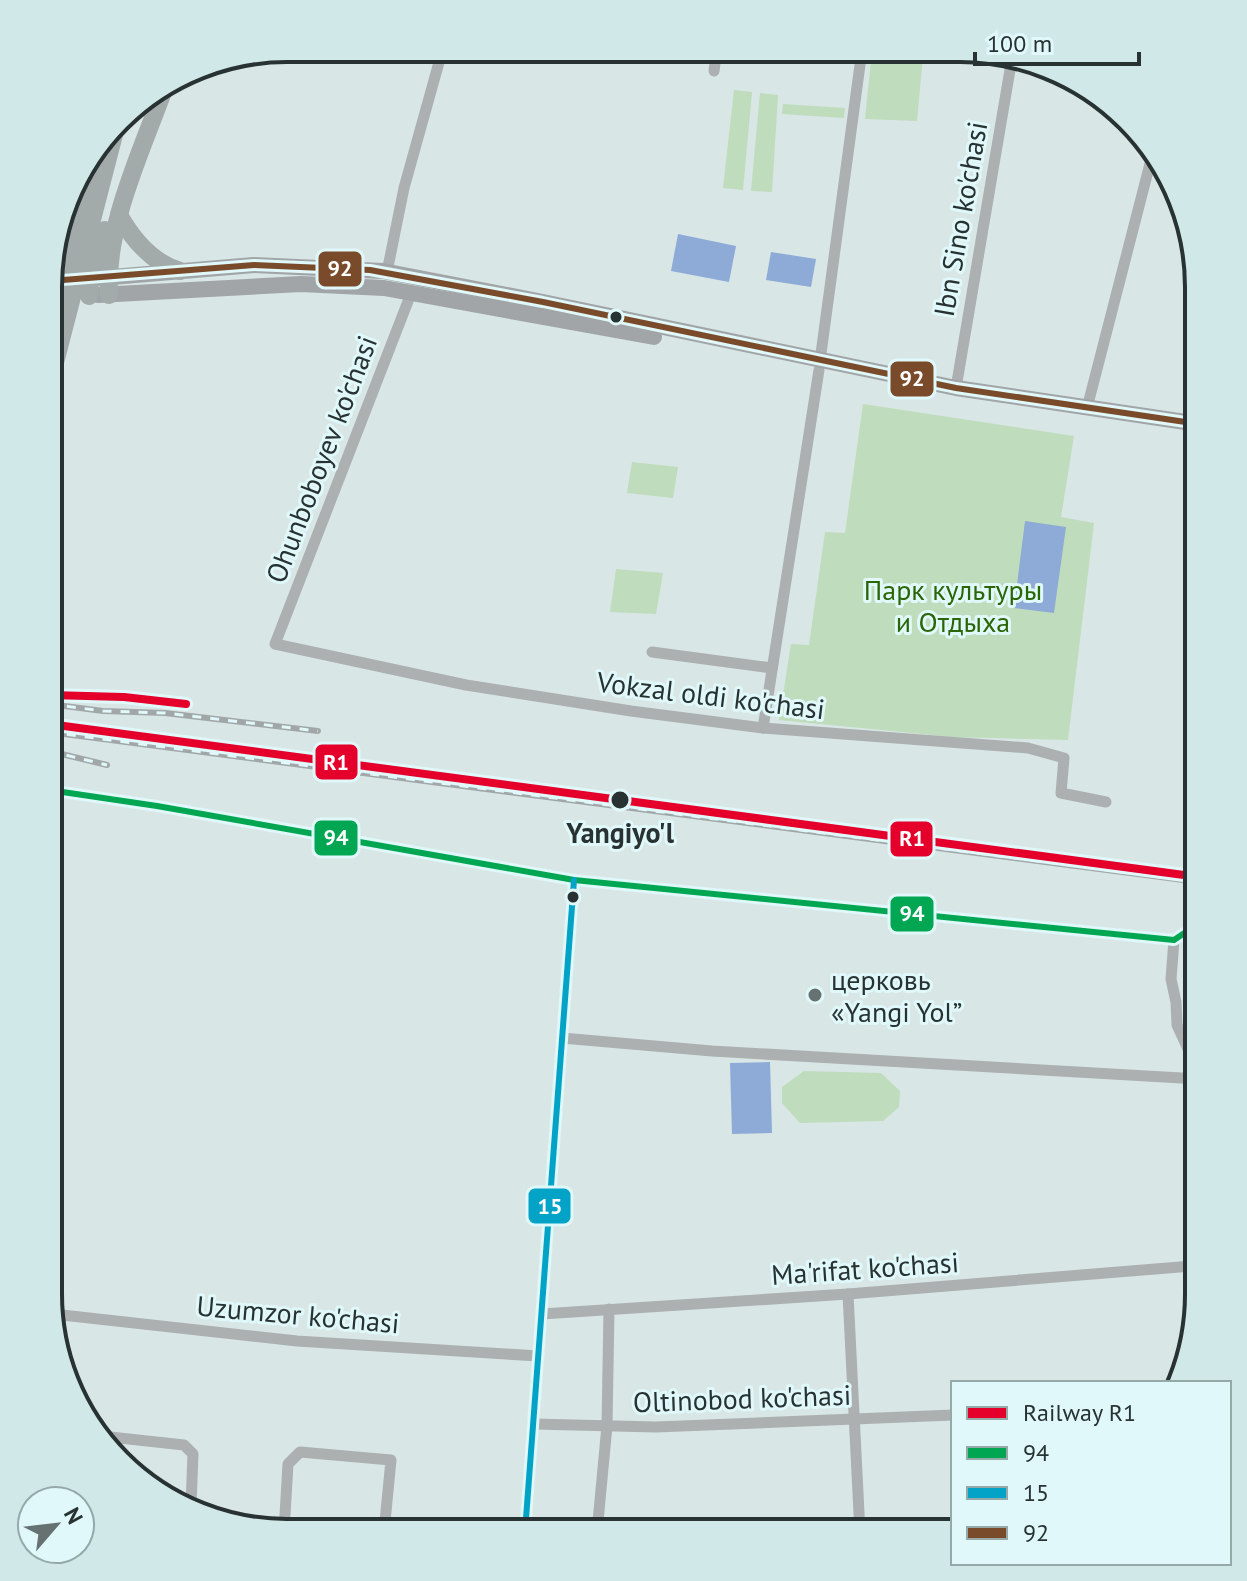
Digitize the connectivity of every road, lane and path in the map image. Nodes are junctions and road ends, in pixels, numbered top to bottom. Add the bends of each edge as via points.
1 (439, 62) edge
2 (715, 62) edge
3 (860, 62) edge
4 (1010, 68) edge
5 (714, 71) dead end
6 (159, 102) edge
7 (146, 112) edge
8 (110, 149) edge
9 (1149, 166) edge
10 (83, 192) edge
11 (119, 215) junction
12 (63, 269) edge
13 (180, 271) junction
14 (387, 272) junction
15 (62, 283) edge
16 (99, 287) junction
17 (412, 291) junction
18 (62, 296) edge
19 (62, 336) edge
20 (820, 366) junction
21 (956, 388) junction
22 (1086, 413) junction
23 (1185, 423) edge
24 (1185, 431) edge
25 (275, 644) joint
26 (652, 652) dead end
27 (772, 668) junction
28 (763, 728) junction
29 (62, 792) edge
30 (1106, 802) dead end
31 (574, 880) junction
32 (1185, 933) edge
33 (1174, 940) junction
34 (562, 1038) junction
35 (1185, 1044) edge
36 (1185, 1075) edge
37 (1185, 1267) edge
38 (848, 1294) junction
39 (609, 1309) junction
40 (542, 1314) junction
41 (63, 1315) edge
42 (538, 1356) junction
43 (951, 1415) edge
44 (854, 1418) junction
45 (533, 1424) junction
46 (607, 1426) junction
47 (114, 1437) edge
48 (191, 1497) edge
49 (285, 1519) edge
50 (385, 1519) edge
51 (526, 1519) edge
52 (598, 1519) edge
53 (859, 1519) edge

1 - 14 street
2 - 5 street
3 - 20 street
4 - 21 street, Ibn Sino ko'chasi
6 - 11 main road
7 - 16 main road
8 - 19 main road, bridge
9 - 22 street
10 - 12 main road, bridge
11 - 13 main road via 139,245
11 - 16 main road
13 - 14 main road via 254,265
13 - 16 main road
14 - 20 main road
15 - 16 main road
16 - 17 main road via 301,284
16 - 18 main road
17 - 20 main road
17 - 25 street, Ohunboboyev ko'chasi
20 - 21 main road
20 - 22 main road
20 - 27 street
21 - 22 main road
22 - 23 main road
22 - 24 main road
25 - 28 street, Vokzal oldi ko'chasi via 466,685
26 - 27 street
27 - 28 street
28 - 30 street, Vokzal oldi ko'chasi via 1028,748 1064,758 1061,793
29 - 31 street
31 - 33 street
31 - 34 street
32 - 33 street
33 - 35 street via 1171,979
34 - 36 street via 712,1051
34 - 40 street
37 - 38 street, Ma'rifat ko'chasi
38 - 39 street, Ma'rifat ko'chasi
38 - 44 street
39 - 40 street, Ma'rifat ko'chasi
39 - 46 street
40 - 42 street
41 - 42 street, Uzumzor ko'chasi via 297,1341
42 - 45 street
43 - 44 street, Oltinobod ko'chasi
44 - 46 street, Oltinobod ko'chasi
44 - 53 street
45 - 46 street, Oltinobod ko'chasi
45 - 51 street
46 - 52 street
47 - 48 street via 191,1450
49 - 50 street via 288,1464 300,1452 391,1460

